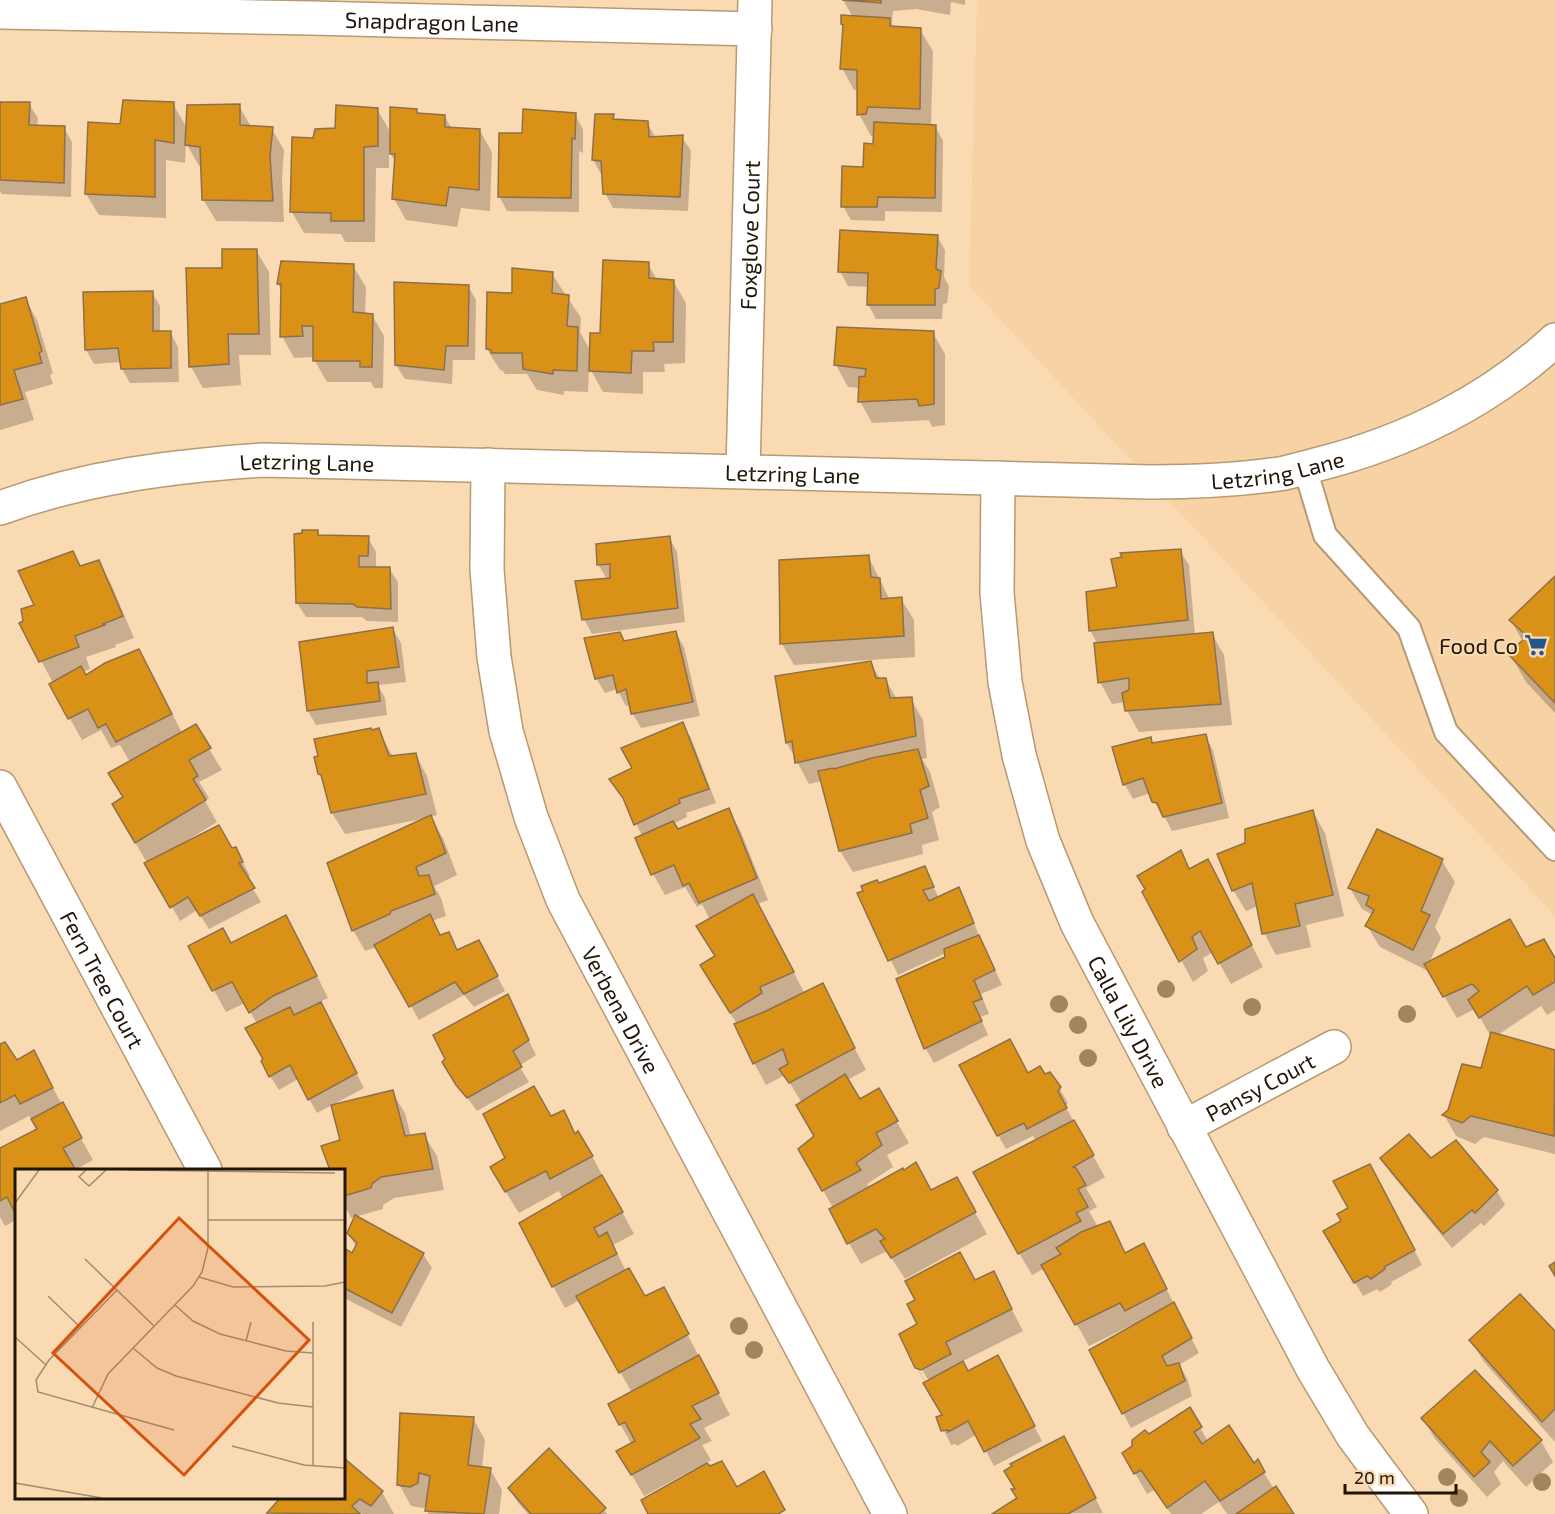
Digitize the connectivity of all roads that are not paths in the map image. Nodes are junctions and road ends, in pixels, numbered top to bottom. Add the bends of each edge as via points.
1 (312, 9) edge
2 (0, 12) edge
3 (755, 15) edge
4 (1555, 340) edge
5 (488, 465) junction
6 (1305, 468) junction
7 (743, 471) junction
8 (998, 478) junction
9 (0, 508) edge
10 (0, 787) edge
11 (1555, 849) edge
12 (1335, 1047) dead end
13 (1184, 1127) junction
14 (204, 1169) edge
15 (890, 1514) edge
16 (1411, 1514) edge

1 - 2 street, Snapdragon Lane
1 - 3 street, Snapdragon Lane
3 - 7 street, Foxglove Court
4 - 6 street, Letzring Lane via 1482,396 1421,429 1358,454
5 - 7 street, Letzring Lane
5 - 9 street, Letzring Lane via 263,460 186,465 107,477
5 - 15 street, Verbena Drive via 487,569 494,657 506,731 531,817 563,900
6 - 8 street, Letzring Lane via 1214,482
6 - 11 lane via 1325,536 1409,628 1446,732
7 - 8 street, Letzring Lane
8 - 13 street, Calla Lily Drive via 997,593 1005,682 1019,755 1043,841 1077,923
10 - 14 street, Fern Tree Court
12 - 13 street, Pansy Court
13 - 16 street, Calla Lily Drive via 1313,1369 1353,1436

